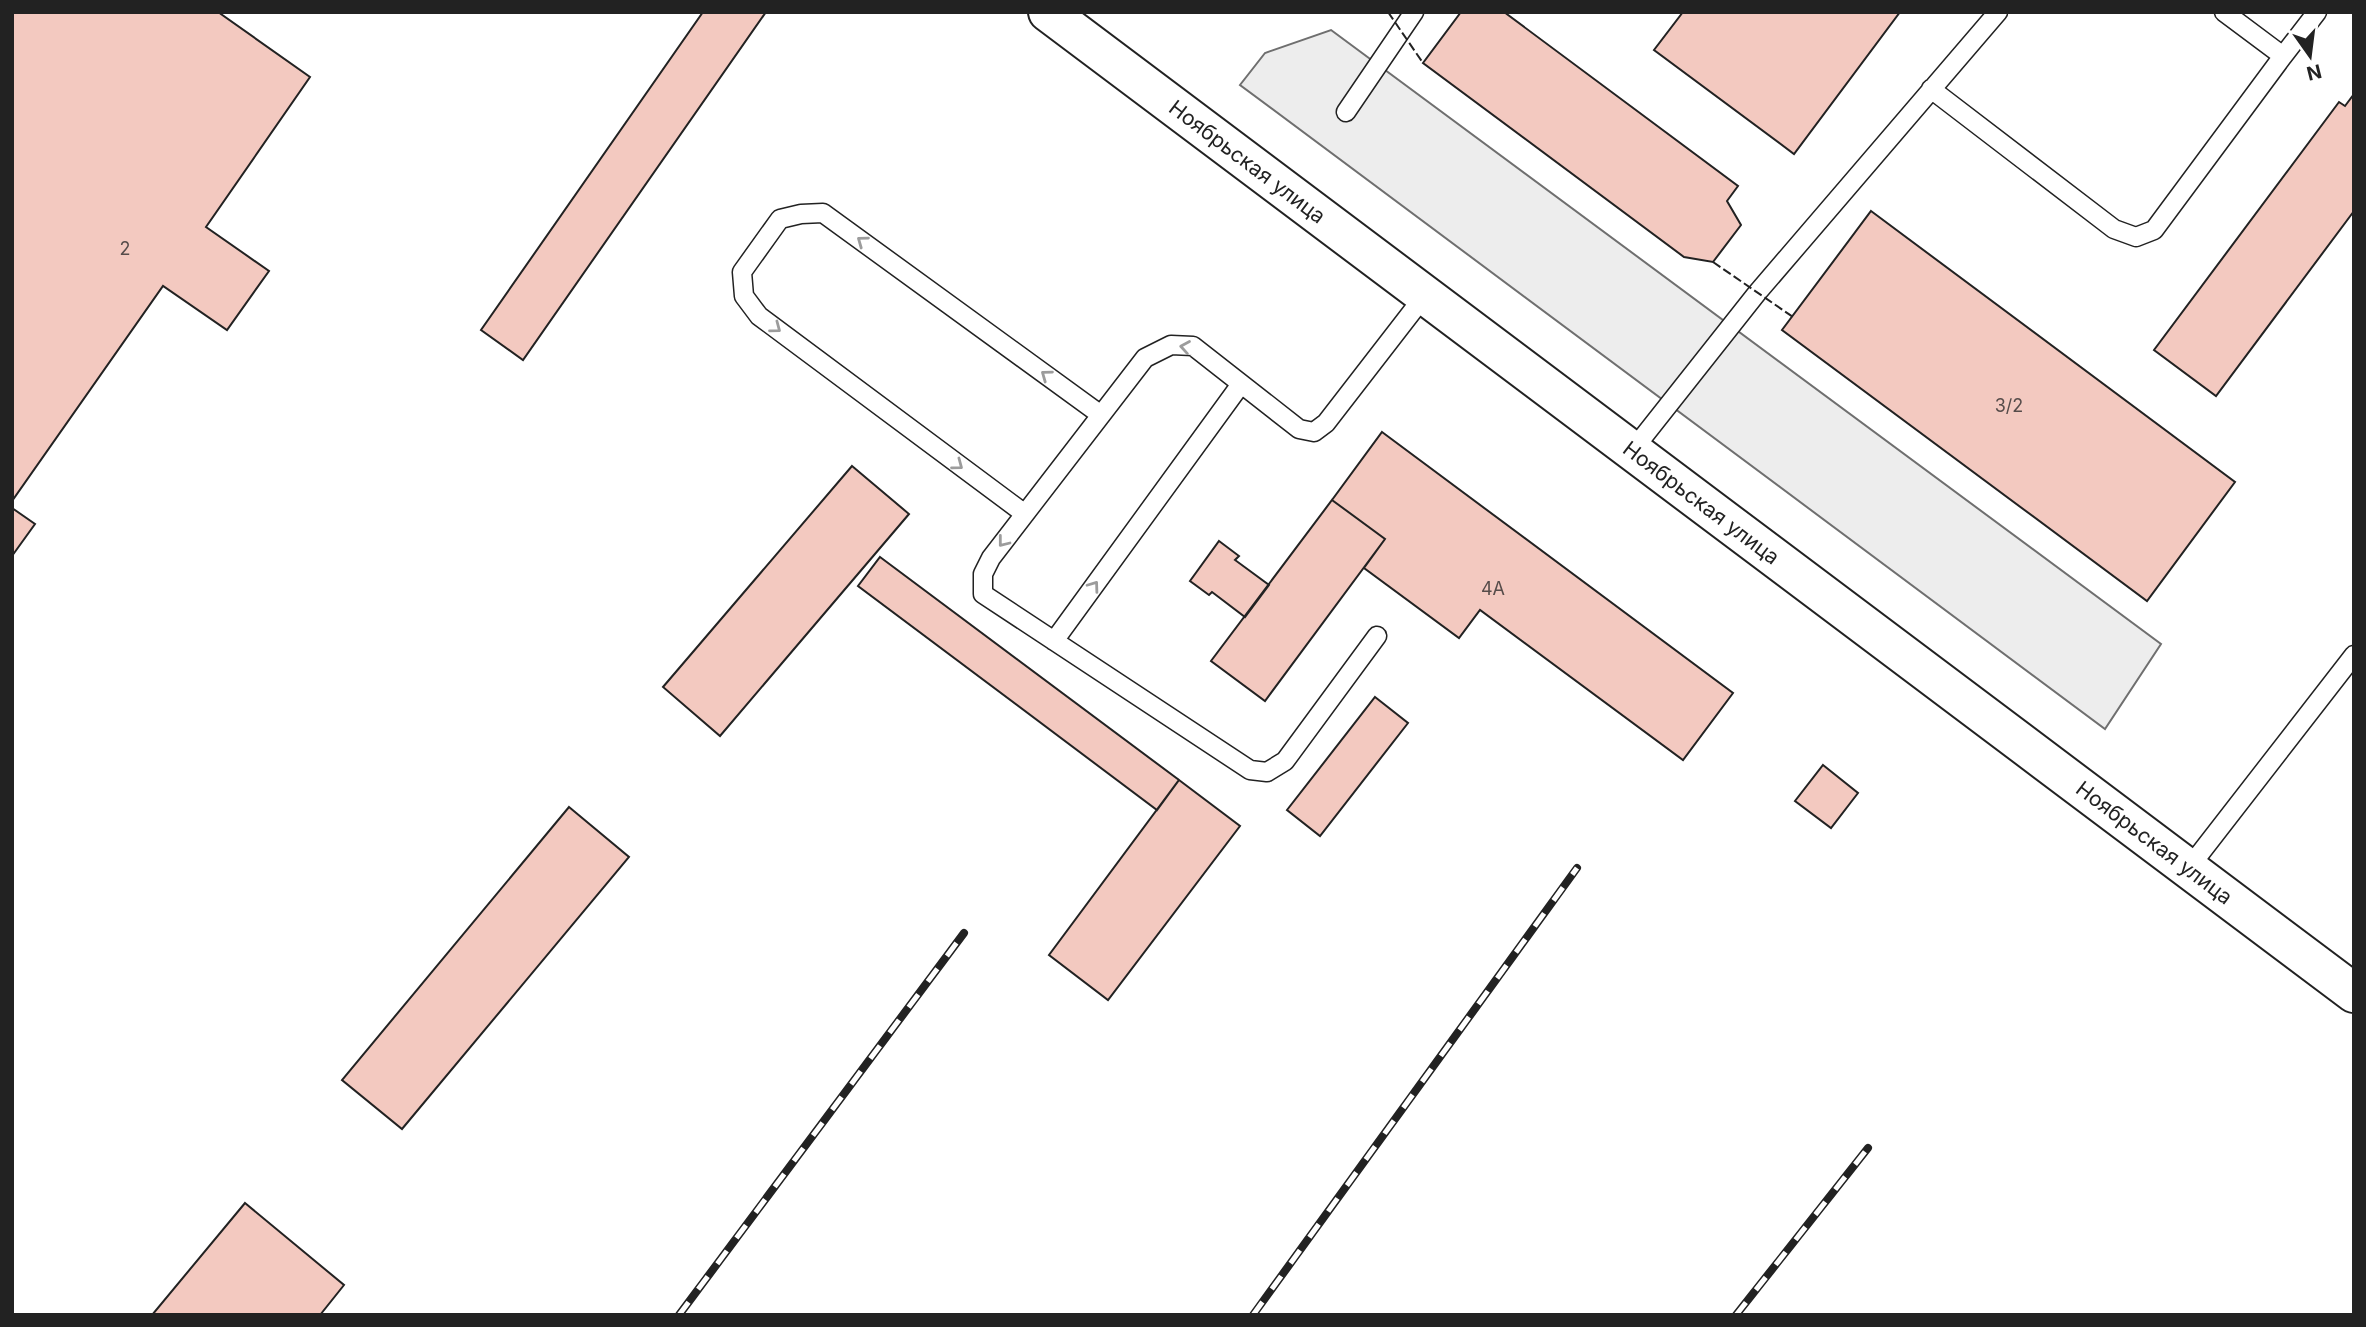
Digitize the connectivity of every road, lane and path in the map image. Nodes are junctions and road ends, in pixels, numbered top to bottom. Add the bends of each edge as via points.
1 (1048, 12) edge
2 (1414, 12) edge
3 (1998, 12) edge
4 (2224, 12) edge
5 (2317, 12) edge
6 (2283, 56) junction
7 (1931, 89) junction
8 (1346, 112) dead end
9 (1425, 295) junction
10 (1241, 384) junction
11 (1101, 415) junction
12 (1632, 451) junction
13 (1025, 514) junction
14 (1377, 636) dead end
15 (1054, 641) junction
16 (2354, 655) edge
17 (2188, 869) junction
18 (2354, 993) edge

1 - 9 main road, Ноябрьская улица
2 - 8 lane
3 - 7 lane
4 - 6 lane
5 - 6 lane
6 - 7 lane via 2154,230 2136,237 2114,229
7 - 12 lane via 1756,293
9 - 10 lane via 1326,423 1314,432 1299,429
9 - 12 main road, Ноябрьская улица
10 -> 11 lane via 1194,346 1171,345 1145,358
15 -> 10 lane
11 - 13 lane
11 -> 13 lane via 823,213 780,219 741,272 744,296 759,316
12 - 17 main road, Ноябрьская улица
13 -> 15 lane via 983,573 983,594
14 - 15 lane via 1285,761 1267,772 1250,770
16 - 17 lane
17 - 18 main road, Ноябрьская улица

